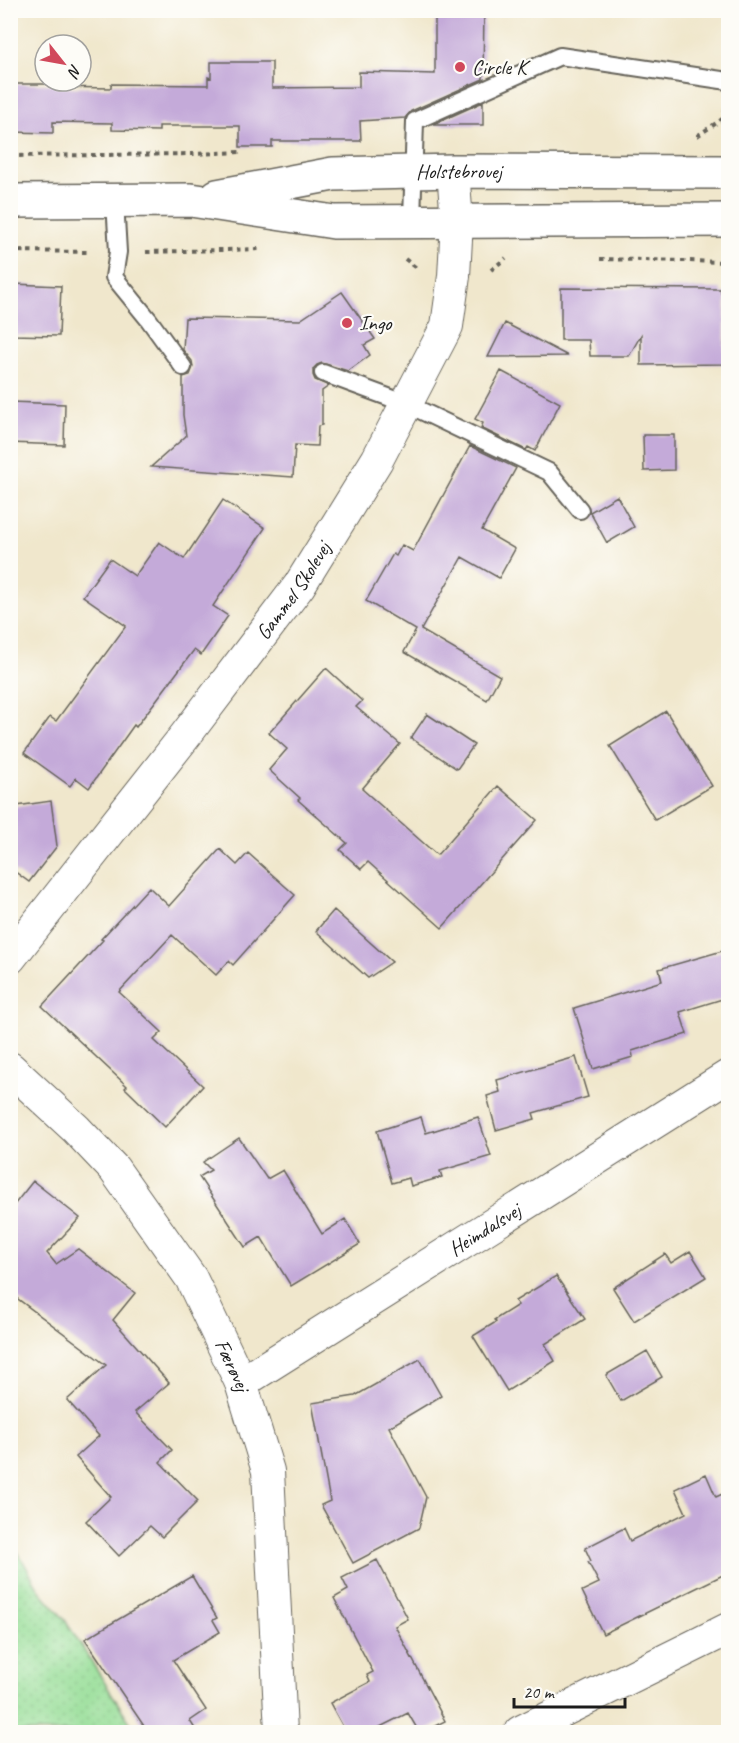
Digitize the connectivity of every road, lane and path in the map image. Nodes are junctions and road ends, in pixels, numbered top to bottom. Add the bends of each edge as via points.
1 (729, 81) edge
2 (249, 152) dead end
3 (10, 156) edge
4 (453, 171) junction
5 (729, 172) edge
6 (413, 173) junction
7 (10, 201) edge
8 (115, 201) junction
9 (191, 201) junction
10 (729, 220) edge
11 (412, 221) junction
12 (457, 221) junction
13 (267, 250) dead end
14 (10, 251) edge
15 (118, 252) junction
16 (399, 254) dead end
17 (507, 257) dead end
18 (589, 259) dead end
19 (729, 262) edge
20 (490, 270) dead end
21 (427, 275) dead end
22 (183, 368) dead end
23 (323, 373) dead end
24 (406, 404) junction
25 (580, 510) dead end
26 (10, 958) edge
27 (10, 1068) edge
28 (729, 1076) edge
29 (241, 1383) junction
30 (729, 1629) edge
31 (281, 1732) edge
32 (520, 1732) edge

1 - 6 lane via 560,56 415,121
2 - 3 path
4 - 5 main road, Holstebrovej
4 - 6 main road, Holstebrovej
4 - 12 street, Gammel Skolevej
6 - 9 main road, Holstebrovej via 333,174
6 - 11 lane
7 - 8 main road, Holstebrovej
8 - 9 main road, Holstebrovej
8 - 15 lane
9 - 11 main road, Holstebrovej via 334,222
10 - 12 main road, Holstebrovej
11 - 12 main road, Holstebrovej
12 - 24 street, Gammel Skolevej via 447,326
13 - 15 path
14 - 15 path
15 - 22 lane via 114,277
16 - 21 path
17 - 20 path
18 - 19 path
23 - 24 lane
24 - 25 lane via 549,472
24 - 26 street, Gammel Skolevej via 377,460 299,586
27 - 29 street, Færøvej via 114,1169 191,1278
28 - 29 street, Heimdalsvej
29 - 31 street, Færøvej via 268,1471
30 - 32 street

